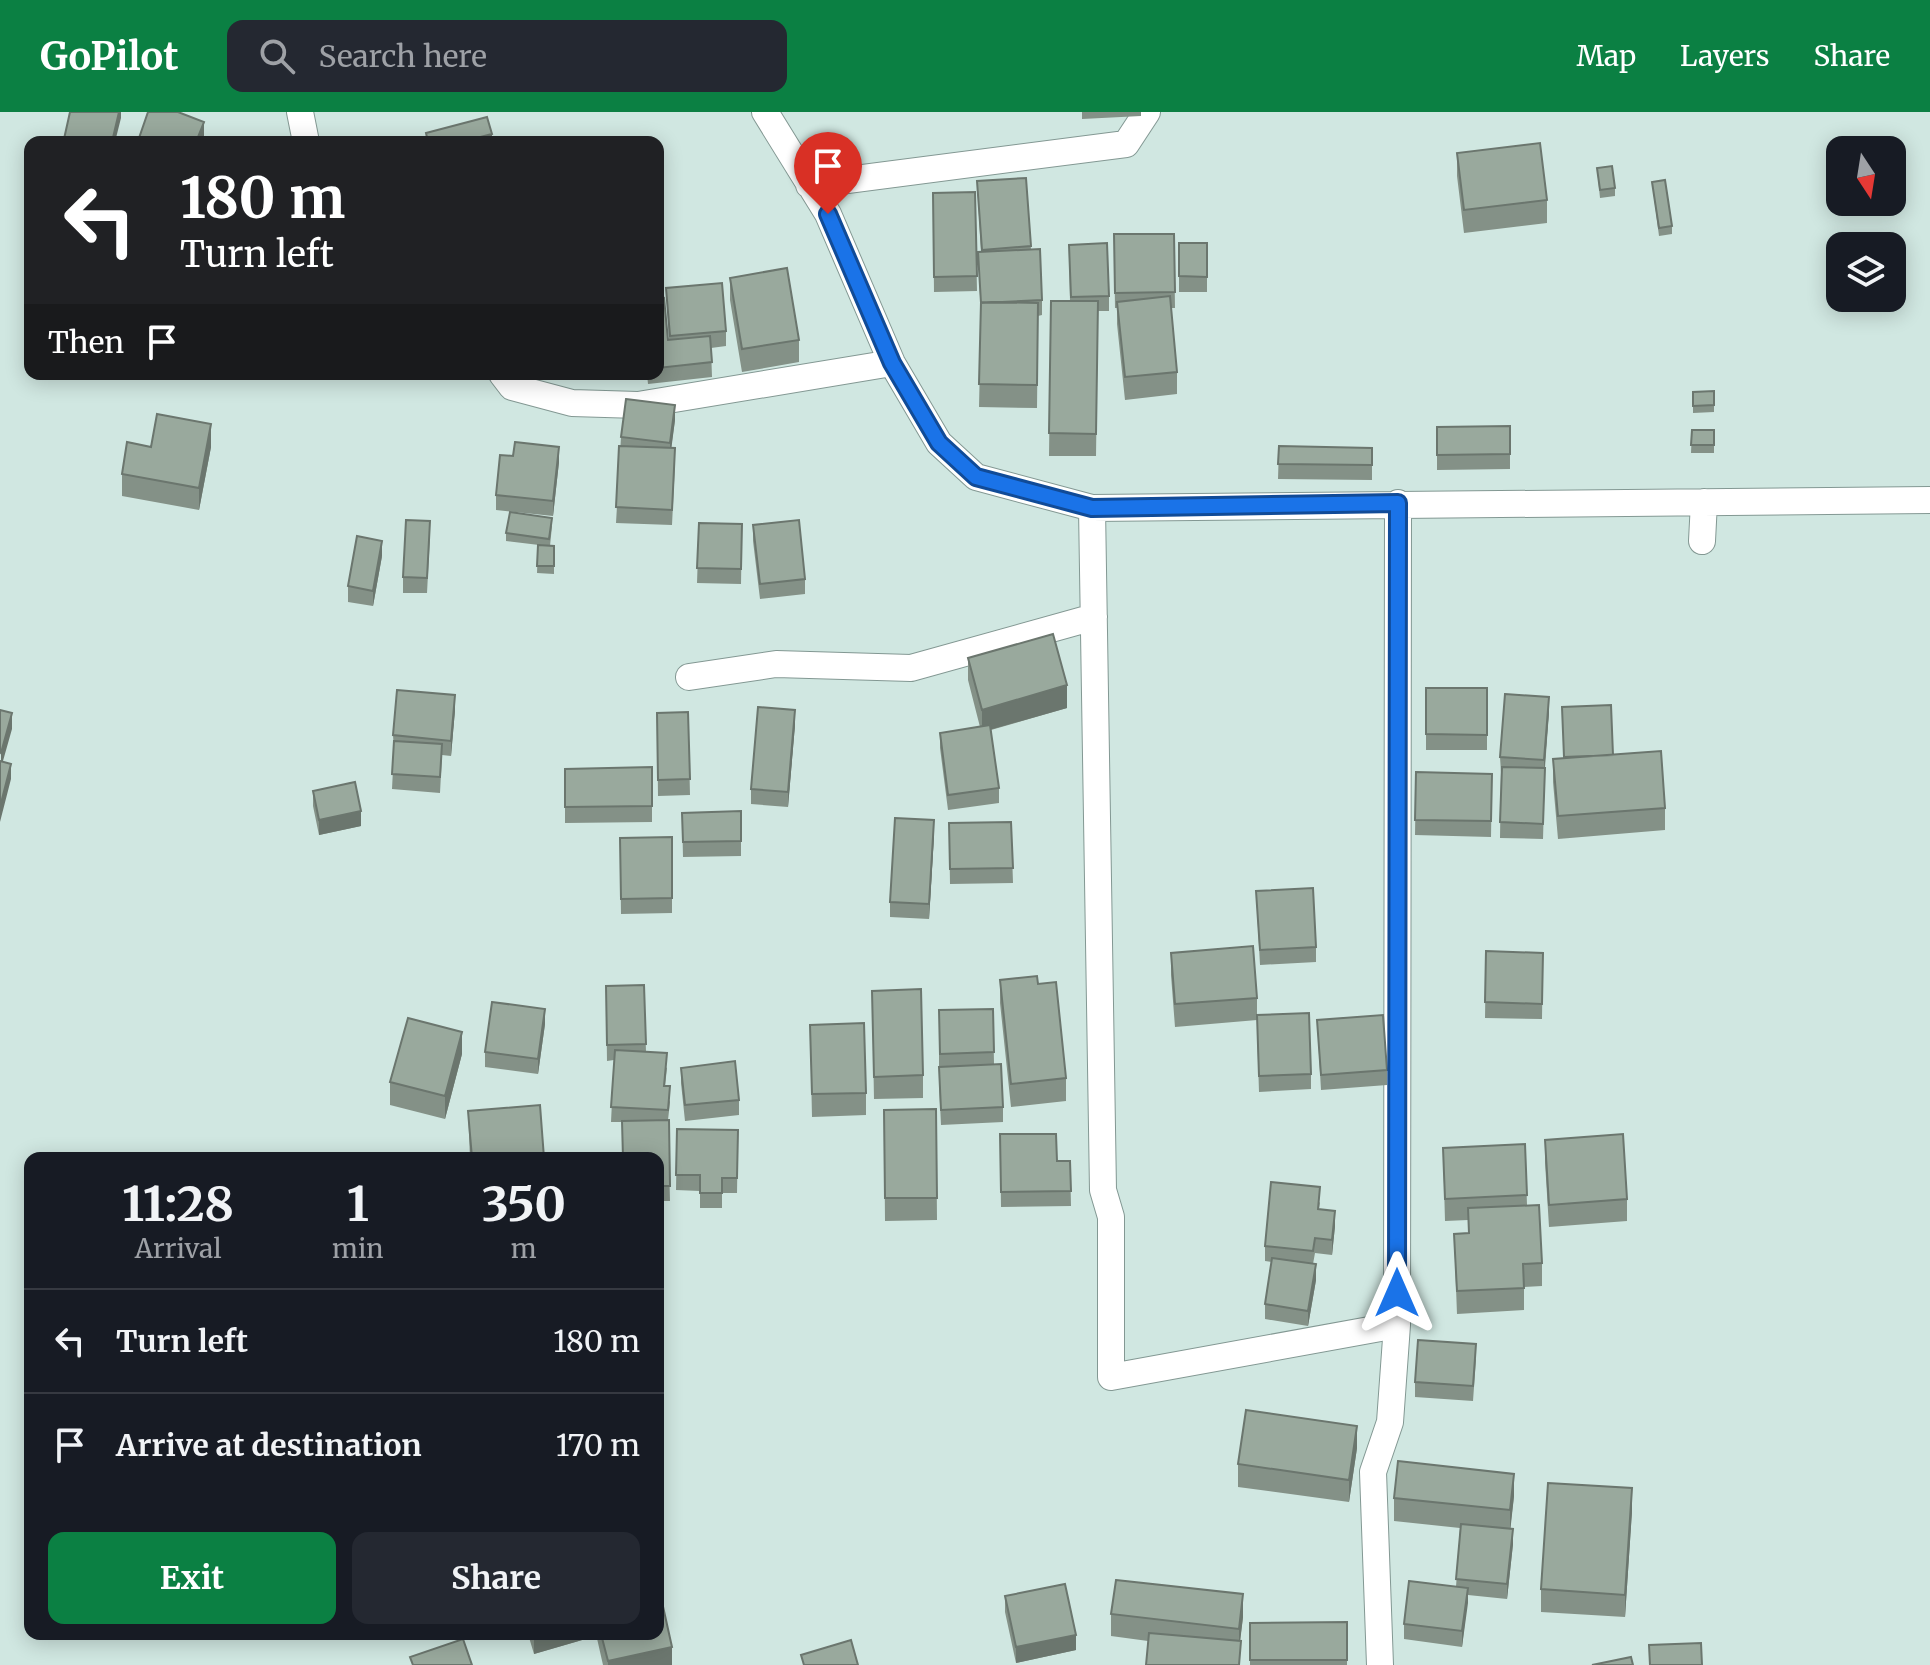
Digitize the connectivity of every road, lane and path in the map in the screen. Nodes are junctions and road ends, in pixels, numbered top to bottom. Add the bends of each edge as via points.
1 (300, 112) edge
2 (765, 112) edge
3 (1147, 112) edge
4 (305, 136) edge
5 (809, 185) junction
6 (892, 363) junction
7 (507, 380) edge
8 (1930, 500) edge
9 (1704, 502) junction
10 (1398, 503) junction
11 (1092, 508) junction
12 (1702, 541) dead end
13 (1094, 617) junction
14 (689, 677) dead end
15 (1397, 1325) junction
16 (1380, 1665) edge

1 - 4 street
2 - 5 street
3 - 5 street via 1126,144
5 - 6 street via 828,214
6 - 7 street via 638,405 572,403 512,387
6 - 11 street via 939,443 976,477
8 - 9 street
9 - 10 street
9 - 12 street
10 - 11 street
10 - 15 street
11 - 13 street
13 - 14 street via 911,668 776,664
13 - 15 street via 1111,1377
15 - 16 street via 1390,1422 1373,1472

